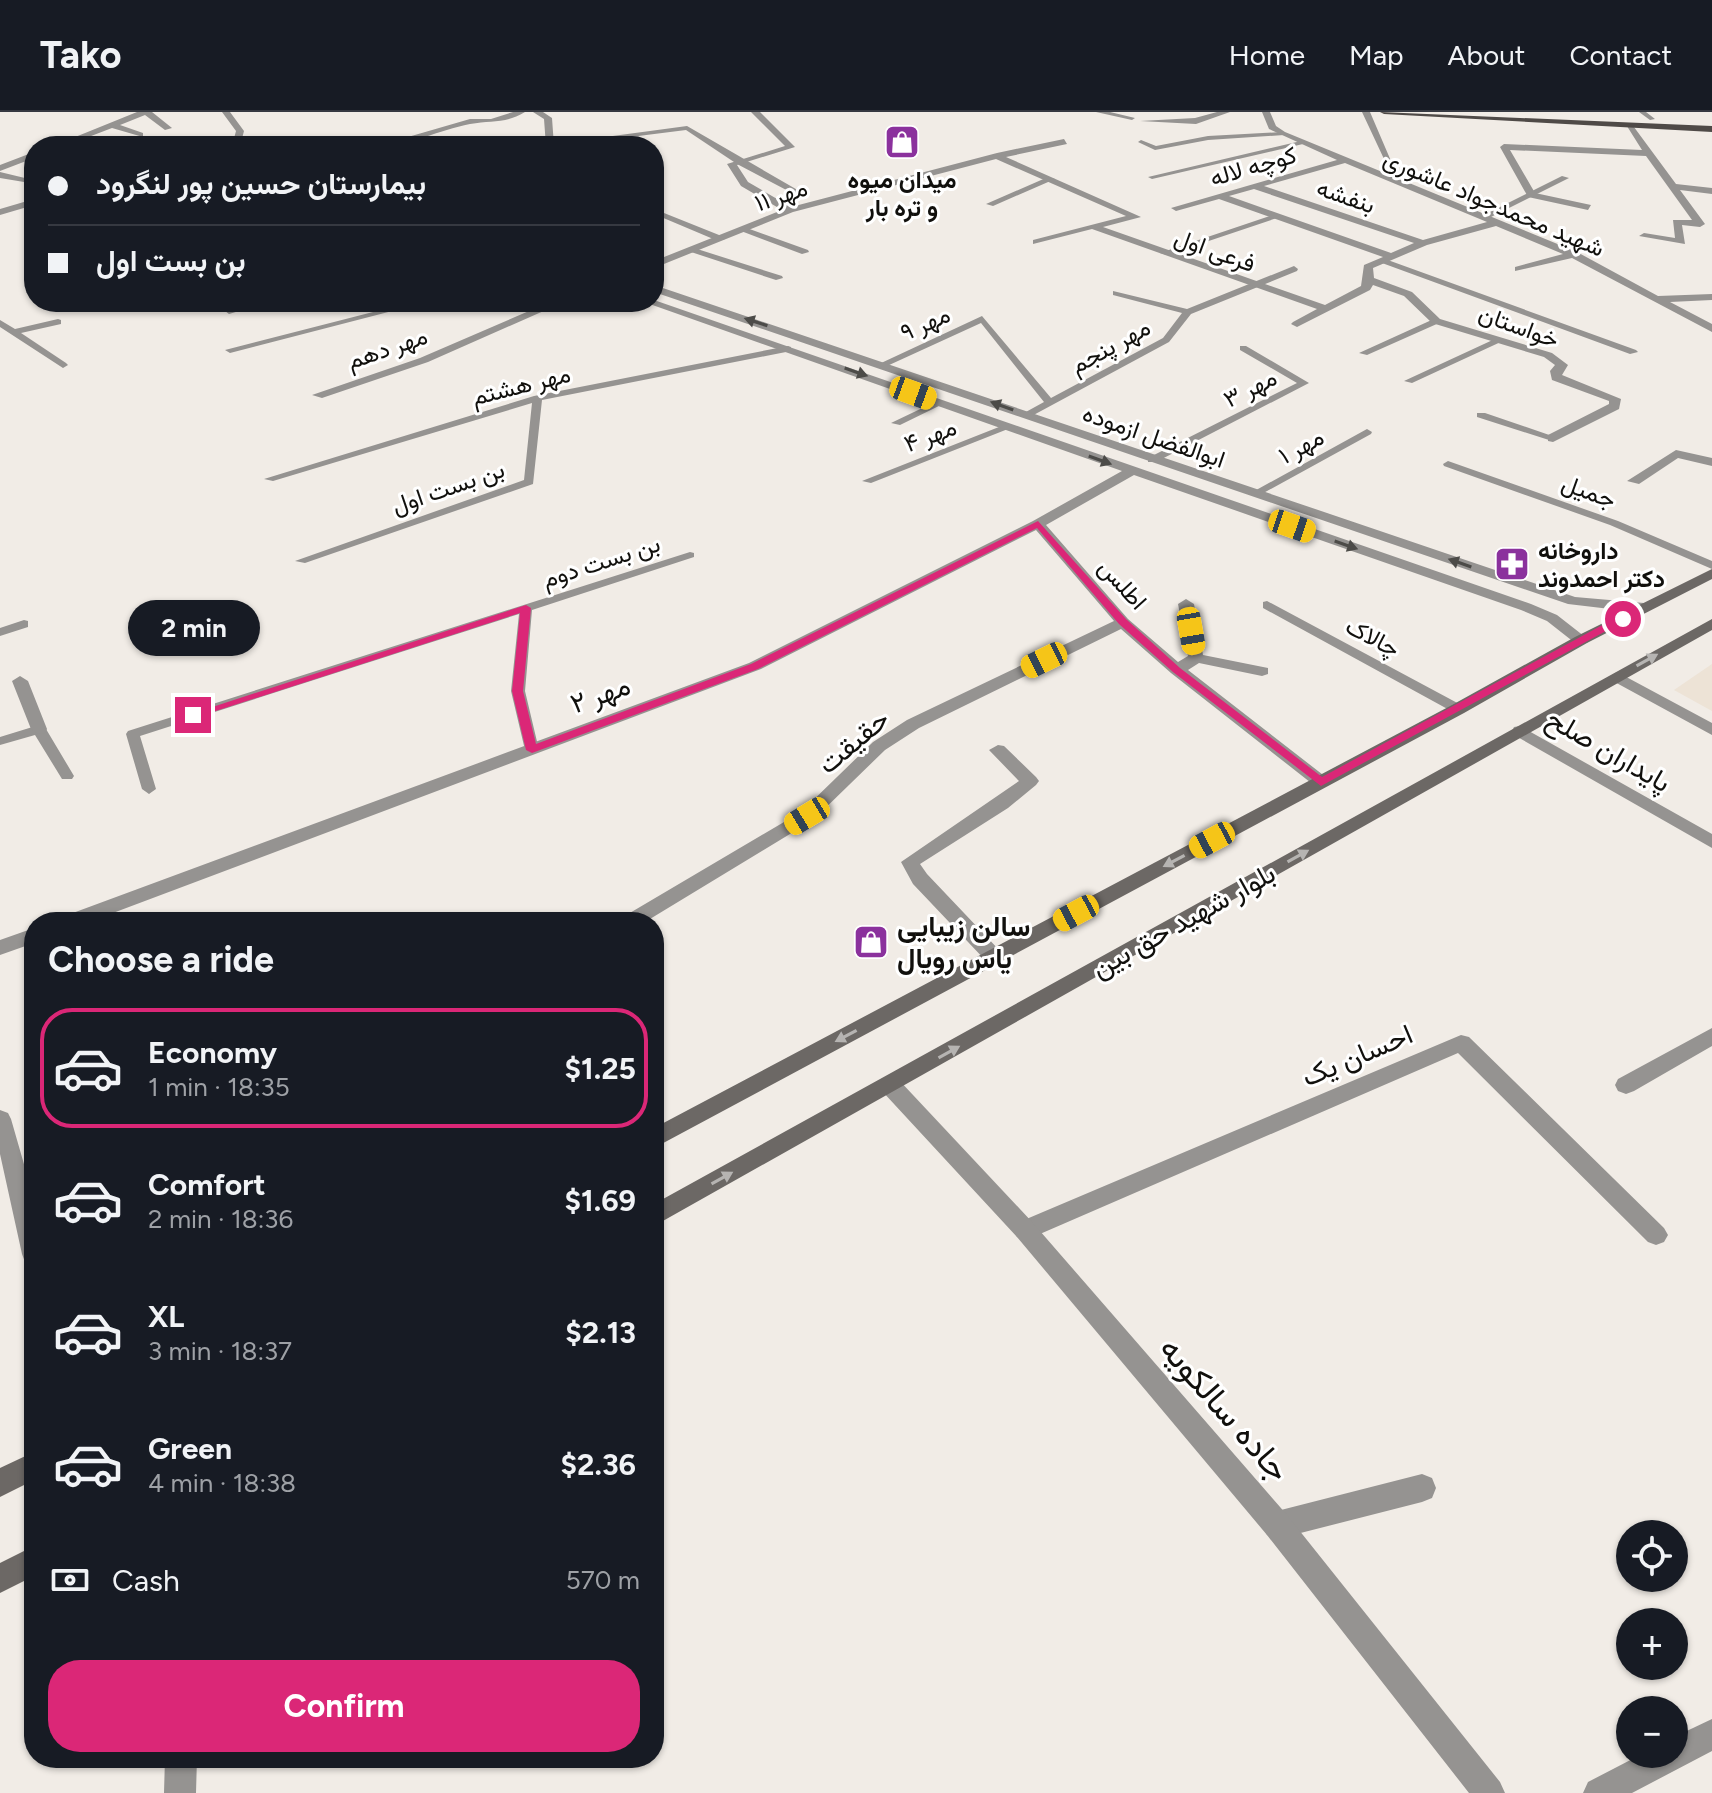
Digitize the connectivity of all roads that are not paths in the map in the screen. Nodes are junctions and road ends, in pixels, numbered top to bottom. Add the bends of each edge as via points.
1 (146, 112) edge
2 (226, 112) edge
3 (521, 112) edge
4 (537, 112) edge
5 (755, 112) edge
6 (1099, 112) edge
7 (1226, 112) edge
8 (1266, 112) edge
9 (1366, 112) edge
10 (1384, 112) edge
11 (1514, 112) edge
12 (1642, 112) edge
13 (129, 114) edge
14 (1132, 118) dead end
15 (1652, 119) junction
16 (1144, 121) dead end
17 (1712, 122) edge
18 (113, 125) junction
19 (1628, 125) junction
20 (168, 128) dead end
21 (1712, 129) edge
22 (66, 130) dead end
23 (1282, 134) junction
24 (140, 135) dead end
25 (82, 136) joint
26 (239, 136) edge
27 (418, 136) edge
28 (549, 136) edge
29 (626, 136) edge
30 (1064, 142) dead end
31 (1141, 142) dead end
32 (1301, 143) junction
33 (1649, 153) junction
34 (997, 156) junction
35 (1388, 159) dead end
36 (22, 160) edge
37 (1342, 161) junction
38 (740, 162) junction
39 (0, 168) edge
40 (0, 175) edge
41 (1152, 177) dead end
42 (1565, 178) dead end
43 (24, 179) dead end
44 (1051, 179) junction
45 (1255, 186) junction
46 (1675, 187) junction
47 (1712, 191) edge
48 (797, 192) dead end
49 (1531, 195) junction
50 (1223, 197) junction
51 (990, 204) dead end
52 (24, 205) edge
53 (1588, 207) dead end
54 (1176, 208) dead end
55 (790, 210) junction
56 (0, 212) edge
57 (24, 215) edge
58 (664, 215) edge
59 (1279, 216) junction
60 (1486, 216) junction
61 (0, 222) edge
62 (1499, 222) junction
63 (1092, 226) junction
64 (744, 229) junction
65 (1644, 236) dead end
66 (721, 239) junction
67 (1037, 242) dead end
68 (1423, 243) junction
69 (694, 250) junction
70 (805, 252) dead end
71 (1164, 253) junction
72 (1573, 254) junction
73 (1389, 259) junction
74 (664, 261) edge
75 (1294, 269) dead end
76 (1519, 269) dead end
77 (1468, 277) dead end
78 (779, 278) dead end
79 (1369, 280) junction
80 (1452, 285) junction
81 (1257, 286) junction
82 (664, 291) edge
83 (1116, 293) dead end
84 (1712, 297) edge
85 (1657, 299) junction
86 (664, 307) edge
87 (1326, 309) junction
88 (383, 312) edge
89 (536, 312) edge
90 (1188, 312) junction
91 (1436, 321) junction
92 (58, 322) dead end
93 (0, 323) edge
94 (1297, 324) dead end
95 (1712, 329) edge
96 (16, 331) junction
97 (1500, 340) junction
98 (1243, 348) dead end
99 (788, 349) junction
100 (230, 350) dead end
101 (1633, 352) dead end
102 (1364, 353) dead end
103 (884, 364) junction
104 (63, 365) dead end
105 (1409, 381) dead end
106 (318, 395) dead end
107 (537, 398) junction
108 (940, 403) junction
109 (1050, 403) junction
110 (1028, 415) junction
111 (1481, 415) dead end
112 (896, 423) dead end
113 (1008, 427) junction
114 (1367, 432) dead end
115 (1553, 438) joint
116 (1152, 460) junction
117 (1712, 462) edge
118 (1448, 464) dead end
119 (1131, 471) junction
120 (269, 479) dead end
121 (867, 481) dead end
122 (1634, 481) dead end
123 (1254, 494) junction
124 (1038, 524) junction
125 (690, 555) dead end
126 (301, 561) dead end
127 (1712, 565) edge
128 (1712, 573) edge
129 (1186, 604) dead end
130 (1267, 605) dead end
131 (526, 608) junction
132 (1644, 608) junction
133 (1123, 622) junction
134 (24, 624) dead end
135 (1712, 624) edge
136 (0, 632) edge
137 (1581, 640) junction
138 (1196, 658) junction
139 (1177, 670) junction
140 (1262, 671) dead end
141 (1617, 677) junction
142 (20, 681) dead end
143 (1458, 709) junction
144 (39, 729) junction
145 (1712, 730) edge
146 (1520, 731) junction
147 (0, 741) edge
148 (532, 750) junction
149 (998, 750) dead end
150 (67, 776) dead end
151 (1321, 782) junction
152 (149, 789) dead end
153 (1712, 842) edge
154 (96, 912) edge
155 (647, 912) edge
156 (24, 939) edge
157 (0, 948) edge
158 (994, 957) junction
159 (1712, 1036) edge
160 (890, 1085) junction
161 (1626, 1085) dead end
162 (0, 1119) edge
163 (664, 1134) edge
164 (24, 1207) edge
165 (664, 1210) edge
166 (1025, 1230) junction
167 (1656, 1235) dead end
168 (24, 1470) edge
169 (0, 1483) edge
170 (1422, 1488) dead end
171 (1277, 1525) junction
172 (24, 1566) edge
173 (0, 1579) edge
174 (1712, 1734) edge
175 (1688, 1747) edge
176 (181, 1768) edge
177 (1647, 1768) edge
178 (180, 1793) edge
179 (1489, 1793) edge
180 (1599, 1793) edge

1 - 13 street
1 - 20 street
2 - 26 street
3 - 27 street
4 - 28 street via 548,118
5 - 38 street via 791,147
6 - 14 lane
7 - 16 street via 1196,121
8 - 23 street, شهید محمدجواد عاشوری
9 - 35 street
10 - 19 main road
11 - 15 main road
12 - 15 lane
13 - 18 street
15 - 17 main road
18 - 24 street
18 - 25 street
19 - 21 main road
19 - 33 street
22 - 25 street
23 - 31 lane via 1208,138 1155,148
23 - 32 street, شهید محمدجواد عاشوری
29 - 38 lane via 687,128
30 - 34 street, مهر ۱۱
32 - 37 street, شهید محمدجواد عاشوری
32 - 41 lane
33 - 46 street
33 - 49 street via 1505,146
34 - 44 street
34 - 55 street, مهر ۱۱
36 - 39 street
37 - 45 street, کوچه لاله
37 - 60 street, شهید محمدجواد عاشوری
38 - 48 lane
38 - 55 street via 732,164 744,184
40 - 43 street
42 - 49 lane
44 - 51 lane
44 - 63 street via 1136,217
45 - 50 street, کوچه لاله
45 - 68 street, بنفشه
46 - 47 street
46 - 65 street via 1700,224 1676,222 1681,242
49 - 53 street
49 - 60 lane
50 - 54 street, کوچه لاله
50 - 59 street
52 - 56 street
55 - 64 street, مهر ۱۱
57 - 61 street
58 - 66 lane
59 - 71 lane
59 - 73 street
60 - 62 street, شهید محمدجواد عاشوری
62 - 68 street
62 - 72 street, شهید محمدجواد عاشوری
63 - 67 street
63 - 71 street, فرعی اول
64 - 66 street, مهر ۱۱
64 - 70 lane
66 - 69 street, مهر ۱۱
68 - 73 street
69 - 74 street, مهر ۱۱
69 - 78 lane
71 - 81 street, فرعی اول
72 - 76 street
72 - 85 street, شهید محمدجواد عاشوری
73 - 79 street via 1368,267
73 - 80 lane
75 - 81 lane, مهر پنجم
77 - 80 lane
79 - 87 street via 1366,288
79 - 91 street, خواستان via 1408,294
80 - 101 lane
81 - 87 street, فرعی اول
81 - 90 lane, مهر پنجم
103 -> 82 street, ابوالفضل ازموده
83 - 90 lane
84 - 85 street
85 - 95 street, شهید محمدجواد عاشوری
86 - 99 street, ابوالفضل ازموده
87 - 94 street
88 - 100 lane
89 - 106 street, مهر دهم via 424,360
90 - 109 lane, مهر پنجم via 1166,340
91 - 97 street, خواستان
91 - 102 lane
92 - 96 lane
93 - 96 lane
96 - 104 lane
97 - 105 lane
97 - 115 street, خواستان via 1548,355 1562,365 1556,377 1615,399 1615,406
98 - 116 lane, مهر ۳ via 1304,383
99 - 107 lane, مهر هشتم
99 -> 108 street, ابوالفضل ازموده
103 - 109 lane, مهر ۹ via 982,319
110 -> 103 street, ابوالفضل ازموده
107 - 120 lane, مهر هشتم
107 - 126 lane, بن بست اول via 529,482
108 - 112 lane
108 - 113 street, ابوالفضل ازموده
109 - 110 lane, مهر پنجم
110 - 116 street, ابوالفضل ازموده
111 - 115 lane
113 -> 119 street, ابوالفضل ازموده
113 - 121 lane, مهر ۴
114 - 123 lane, مهر ۱
116 - 123 street, ابوالفضل ازموده
117 - 122 street via 1676,454
118 - 127 lane, جمیل via 1614,523
119 - 124 street, مهر ۲
119 -> 137 street, ابوالفضل ازموده via 1526,607
132 -> 123 street, ابوالفضل ازموده via 1573,601
124 - 133 street, اطلس
124 - 148 street, مهر ۲ via 755,666
125 - 131 lane, بن بست دوم
128 - 132 main road, بلوار شهید حق بین
129 - 138 street, اطلس
130 - 143 lane, چالاک
131 - 148 lane via 518,691
131 - 152 lane via 133,734
132 - 137 main road, بلوار شهید حق بین
133 - 139 street, اطلس
133 - 155 street, حقیقت via 913,724 879,746 807,816
134 - 136 lane
141 -> 135 main road, بلوار شهید حق بین
137 - 143 main road, بلوار شهید حق بین
138 - 139 street
138 - 140 street
139 - 151 street, اطلس
141 - 145 street
141 - 146 main road, بلوار شهید حق بین
142 - 144 street
143 - 151 main road, بلوار شهید حق بین
144 - 147 lane
144 - 150 lane
146 - 153 street, پایداران صلح
160 -> 146 main road, بلوار شهید حق بین
148 - 154 street, مهر ۲
149 - 158 street via 1030,781 910,862
151 -> 158 main road, بلوار شهید حق بین
156 - 157 street
158 -> 163 main road, بلوار شهید حق بین
159 - 161 street
165 -> 160 main road, بلوار شهید حق بین
160 - 166 street, جاده سالکویه
162 - 164 street
166 - 167 street, احسان یک via 1461,1043
166 - 171 street, جاده سالکویه
168 - 169 main road
170 - 171 street
171 - 179 street, جاده سالکویه
172 - 173 main road
174 - 175 street
176 - 178 street
177 - 180 street

